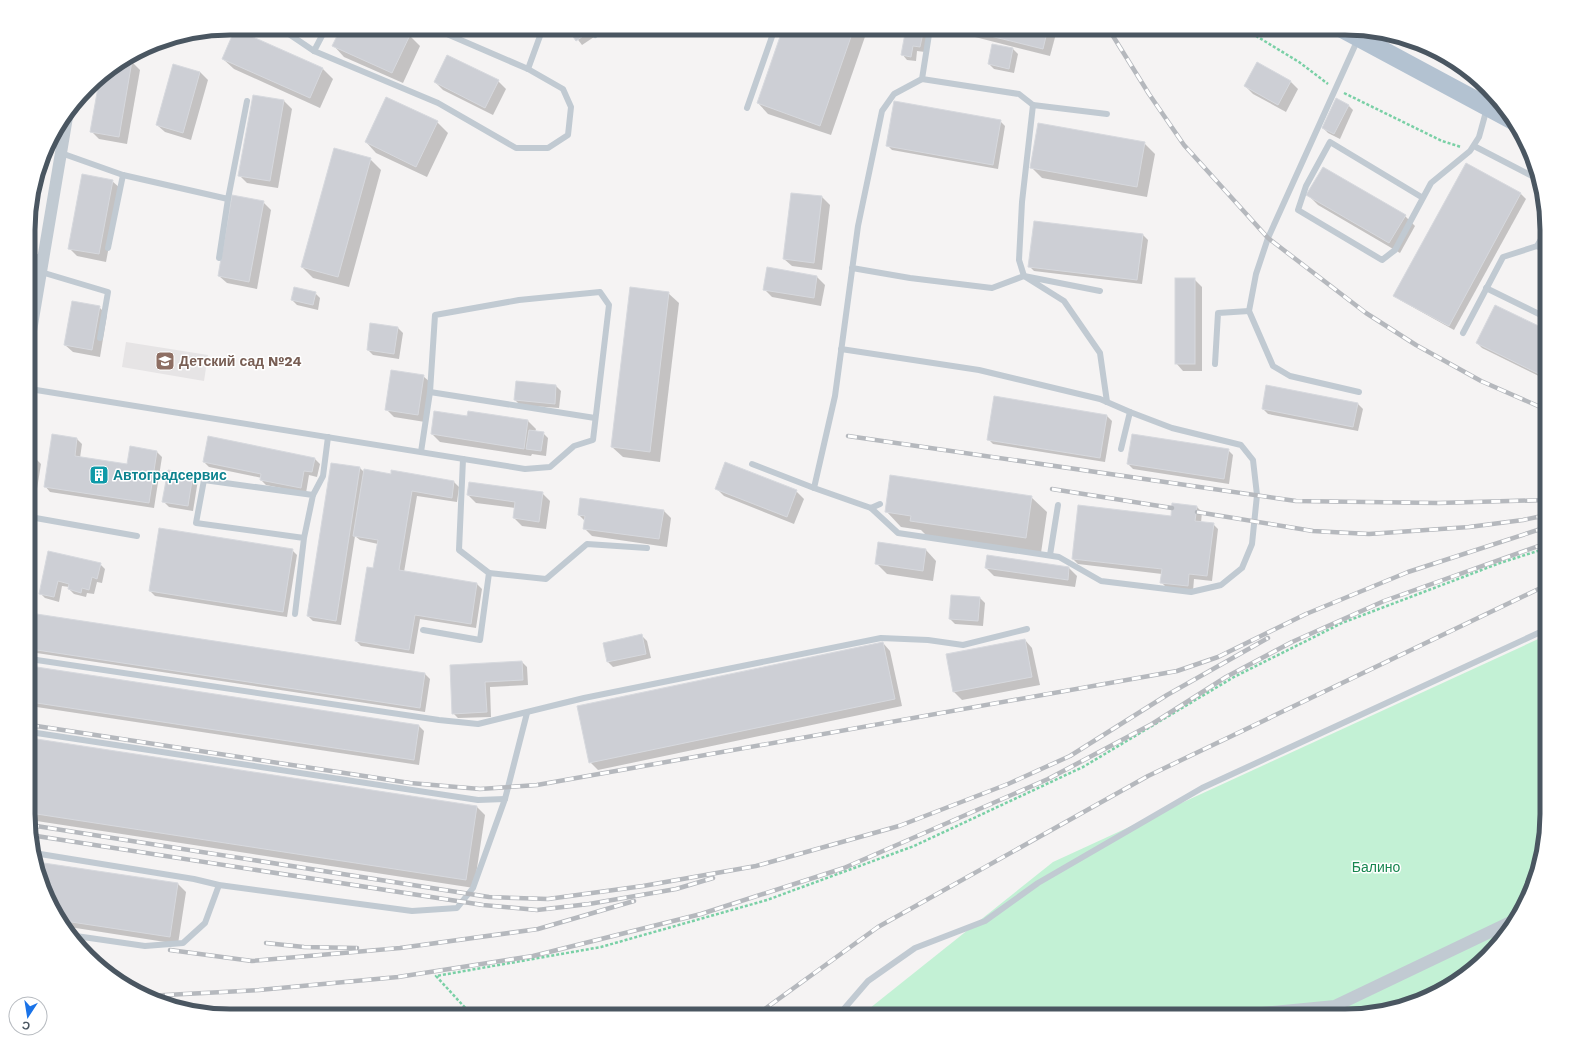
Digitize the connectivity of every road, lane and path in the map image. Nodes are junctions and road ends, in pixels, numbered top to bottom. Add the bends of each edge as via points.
1 (290, 35) edge
2 (322, 35) edge
3 (449, 35) edge
4 (539, 35) edge
5 (773, 35) edge
6 (929, 35) edge
7 (1255, 35) edge
8 (1356, 35) edge
9 (1365, 39) junction
10 (314, 51) junction
11 (528, 69) junction
12 (922, 79) junction
13 (1334, 89) junction
14 (247, 101) dead end
15 (1033, 105) junction
16 (1487, 106) junction
17 (747, 108) dead end
18 (1107, 114) dead end
19 (1502, 114) edge
20 (66, 125) edge
21 (1474, 146) junction
22 (1461, 147) dead end
23 (61, 153) junction
24 (123, 175) junction
25 (1532, 176) edge
26 (1423, 198) junction
27 (228, 199) junction
28 (1540, 241) edge
29 (1537, 246) junction
30 (108, 248) dead end
31 (1540, 248) edge
32 (35, 257) edge
33 (43, 258) junction
34 (219, 258) dead end
35 (852, 268) junction
36 (41, 272) junction
37 (1024, 276) junction
38 (1486, 288) junction
39 (1100, 291) dead end
40 (35, 307) edge
41 (1249, 311) junction
42 (1540, 315) edge
43 (1463, 333) dead end
44 (100, 338) dead end
45 (841, 349) junction
46 (1215, 364) dead end
47 (35, 390) edge
48 (430, 392) junction
49 (1358, 392) dead end
50 (1107, 402) junction
51 (1130, 412) junction
52 (595, 418) junction
53 (328, 437) junction
54 (1121, 449) dead end
55 (422, 452) junction
56 (463, 459) junction
57 (752, 464) dead end
58 (814, 488) junction
59 (313, 495) junction
60 (880, 504) dead end
61 (1058, 505) dead end
62 (871, 508) junction
63 (35, 518) edge
64 (137, 536) dead end
65 (304, 538) junction
66 (647, 548) dead end
67 (1540, 550) edge
68 (1050, 555) junction
69 (489, 573) junction
70 (295, 614) dead end
71 (1027, 629) dead end
72 (423, 630) dead end
73 (1540, 632) edge
74 (35, 660) edge
75 (528, 713) junction
76 (35, 733) edge
77 (505, 799) junction
78 (39, 854) edge
79 (220, 885) junction
80 (1505, 925) edge
81 (78, 936) edge
82 (466, 1009) edge
83 (844, 1009) edge
84 (1338, 1009) edge

1 - 10 lane
2 - 10 lane
3 - 11 lane
4 - 11 lane
5 - 17 lane
6 - 12 lane
7 - 13 path via 1299,62
8 - 9 main road
9 - 13 lane
9 - 16 main road
10 - 11 lane via 438,103 516,148 548,148 568,135 571,107 563,89
12 - 15 lane via 1019,94
12 - 35 lane via 894,94 882,111
13 - 22 path via 1442,141
13 - 41 lane via 1268,238 1256,274
14 - 27 lane
15 - 18 lane
15 - 37 lane via 1021,217 1019,260
16 - 19 main road
16 - 21 lane via 1480,137
20 - 23 street
21 - 25 lane
21 - 26 lane via 1431,183
23 - 24 lane
23 - 33 street
24 - 27 lane
24 - 30 lane
26 - 26 lane via 1394,250 1382,260 1298,210 1306,186 1330,142
27 - 34 lane
28 - 29 lane
29 - 31 lane
29 - 38 lane via 1503,257
32 - 33 lane
33 - 36 street
35 - 37 lane via 992,288
35 - 45 lane
36 - 40 street
36 - 44 lane via 108,292
37 - 39 lane
37 - 50 lane via 1064,301 1100,353
38 - 42 lane
38 - 43 lane
41 - 46 lane via 1218,313
41 - 49 lane via 1273,366 1290,376
45 - 50 lane via 979,370
45 - 58 lane via 834,396
47 - 53 lane
48 - 52 lane
48 - 52 lane via 435,315 519,300 600,292 609,304
48 - 55 lane
50 - 51 lane
51 - 54 lane
51 - 68 lane via 1172,428 1241,445 1253,460 1257,495 1252,544 1242,568 1222,585 1191,592 1101,581 1059,557
52 - 56 lane via 592,440 574,446 550,467 524,469
53 - 55 lane
53 - 59 lane via 323,476
55 - 56 lane
56 - 69 lane via 459,550
57 - 58 lane
58 - 62 lane
59 - 65 lane
59 - 65 lane via 204,480 196,523
60 - 62 lane
61 - 68 lane
62 - 68 lane via 898,533
63 - 64 lane
65 - 70 lane
66 - 69 lane via 587,544 546,580
67 - 82 path via 1342,623 1234,678 1083,767 914,846 767,900 601,947 436,976
69 - 72 lane via 480,640
71 - 75 lane via 963,645 928,640 881,638 584,698
73 - 83 lane via 1202,788 1038,884 985,921 915,948 868,981
74 - 75 lane via 439,720 478,724
75 - 77 lane
76 - 77 lane via 478,800
77 - 79 lane via 473,888 457,908 412,911
78 - 79 lane
79 - 81 lane via 205,923 183,943 145,946
80 - 84 street

